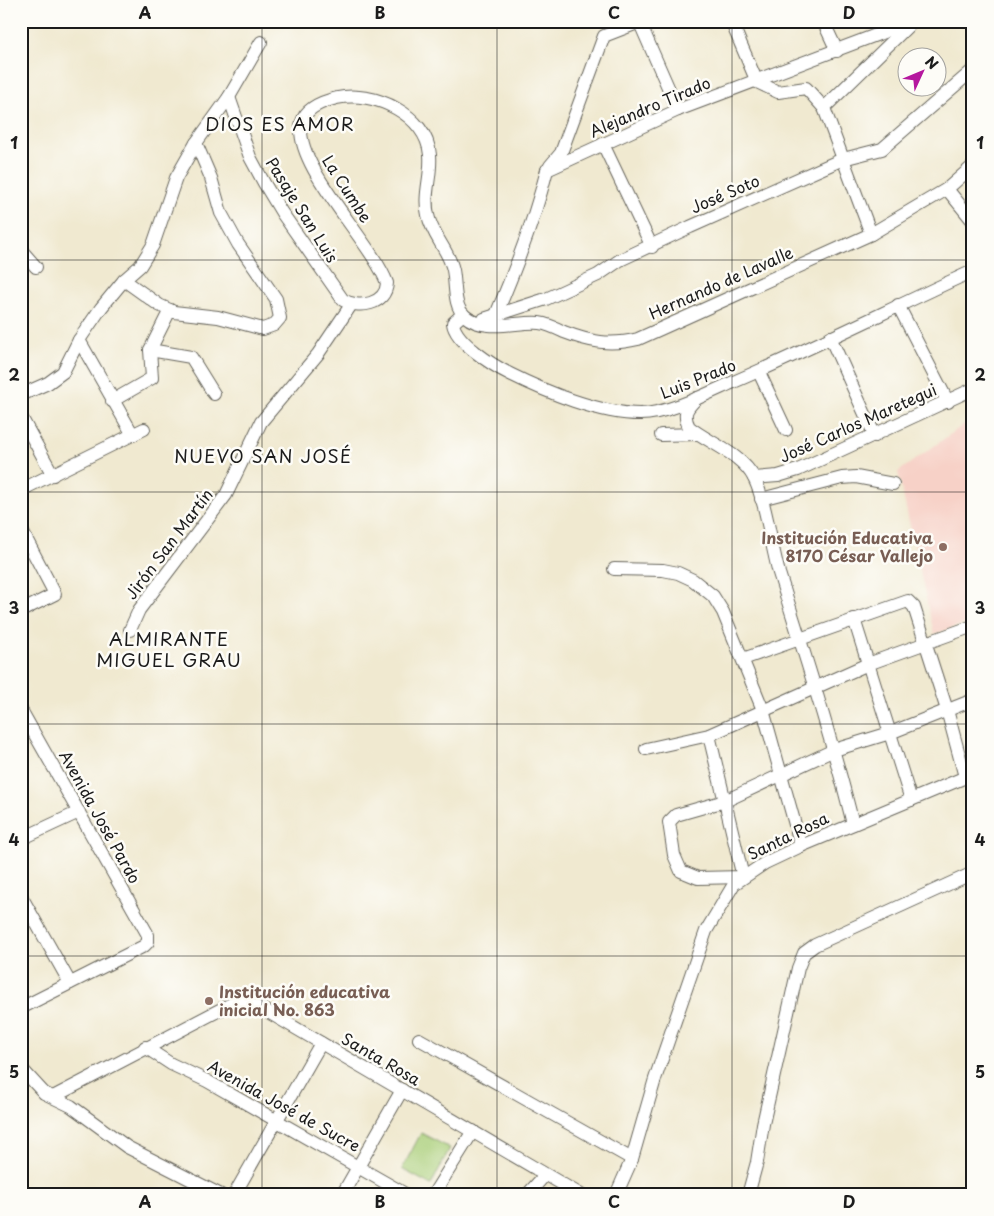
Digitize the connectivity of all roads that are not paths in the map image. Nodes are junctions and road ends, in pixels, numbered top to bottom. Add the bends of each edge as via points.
1 (731, 21) edge
2 (823, 21) edge
3 (913, 21) edge
4 (640, 22) edge
5 (261, 42) dead end
6 (837, 51) junction
7 (973, 70) edge
8 (757, 82) junction
9 (229, 97) junction
10 (824, 108) junction
11 (678, 110) junction
12 (196, 143) junction
13 (602, 144) junction
14 (843, 159) junction
15 (973, 166) edge
16 (546, 170) junction
17 (948, 189) junction
18 (973, 220) edge
19 (871, 234) junction
20 (652, 247) junction
21 (21, 250) edge
22 (36, 267) dead end
23 (973, 271) edge
24 (124, 280) junction
25 (351, 304) junction
26 (898, 305) junction
27 (170, 310) junction
28 (463, 314) junction
29 (494, 317) junction
30 (474, 322) junction
31 (830, 337) junction
32 (79, 340) junction
33 (150, 350) junction
34 (759, 372) junction
35 (973, 389) edge
36 (214, 394) dead end
37 (21, 395) edge
38 (696, 398) junction
39 (112, 401) junction
40 (948, 402) junction
41 (21, 417) edge
42 (786, 430) dead end
43 (698, 434) junction
44 (661, 435) dead end
45 (874, 436) junction
46 (54, 474) junction
47 (754, 478) junction
48 (893, 484) dead end
49 (21, 490) edge
50 (761, 500) junction
51 (21, 529) edge
52 (614, 569) dead end
53 (21, 611) edge
54 (854, 620) junction
55 (973, 626) edge
56 (130, 630) dead end
57 (799, 638) junction
58 (925, 644) junction
59 (743, 659) junction
60 (868, 664) junction
61 (814, 688) junction
62 (973, 700) edge
63 (21, 710) edge
64 (763, 710) junction
65 (947, 710) junction
66 (890, 733) junction
67 (709, 735) junction
68 (646, 749) dead end
69 (834, 750) junction
70 (781, 775) junction
71 (970, 777) edge
72 (911, 800) junction
73 (725, 801) junction
74 (79, 812) junction
75 (853, 824) junction
76 (21, 839) edge
77 (801, 846) junction
78 (973, 872) edge
79 (743, 877) junction
80 (21, 896) edge
81 (70, 983) junction
82 (21, 1008) edge
83 (419, 1039) dead end
84 (320, 1043) junction
85 (145, 1047) junction
86 (21, 1068) edge
87 (402, 1090) junction
88 (53, 1097) junction
89 (277, 1120) junction
90 (473, 1131) junction
91 (632, 1159) junction
92 (358, 1166) junction
93 (545, 1175) junction
94 (221, 1195) edge
95 (234, 1195) edge
96 (342, 1195) edge
97 (407, 1195) edge
98 (433, 1195) edge
99 (527, 1195) edge
100 (581, 1195) edge
101 (616, 1195) edge
102 (748, 1195) edge

1 - 8 street
2 - 6 street
3 - 6 street, Alejandro Tirado
3 - 10 street, Alejandro Tirado
4 - 11 street
4 - 16 street via 604,36 560,154
5 - 9 street
6 - 8 street, Alejandro Tirado
7 - 14 street, José Soto via 882,149
8 - 10 street via 778,92 806,88
8 - 11 street, Alejandro Tirado
9 - 12 street
9 - 25 street, Pasaje San Luis via 250,157 282,213 334,290
10 - 14 street
11 - 13 street, Alejandro Tirado
12 - 24 street via 176,178 153,245 140,266
12 - 27 street via 221,213 281,313 278,321 262,329 218,316
13 - 16 street, Alejandro Tirado
13 - 20 street
14 - 19 street
14 - 20 street, José Soto via 714,215
15 - 17 street, Hernando de Lavalle
16 - 29 street via 536,216
17 - 18 street
17 - 19 street, Hernando de Lavalle
19 - 30 street, Hernando de Lavalle via 623,343 589,341 542,323
20 - 29 street, José Soto via 546,299
21 - 22 street
23 - 26 street, Luis Prado
24 - 27 street
24 - 32 street
25 - 28 street, La Cumbe via 366,305 379,300 387,290 387,283 308,160 300,136 304,118 314,107 331,99 356,96 395,108 413,122 428,144 430,161 425,194 428,215 450,260 456,298
25 - 56 street, Jirón San Martín via 318,354 261,422 226,495 139,610
26 - 31 street, Luis Prado
26 - 40 street
27 - 33 street
28 - 30 street
28 - 38 street, Luis Prado via 453,325 472,350 521,380 607,410 641,414 657,412
29 - 30 street, José Soto
31 - 34 street, Luis Prado
31 - 45 street
32 - 37 street via 63,372
32 - 39 street
33 - 36 street via 191,357
33 - 39 street via 152,378
34 - 38 street, Luis Prado
34 - 42 street
35 - 40 street, José Carlos Maretegui
38 - 43 street via 686,410 685,419
39 - 46 street via 138,432
40 - 45 street, José Carlos Maretegui
41 - 46 street
43 - 44 street
43 - 47 street via 738,460
45 - 47 street, José Carlos Maretegui via 798,470
46 - 49 street
47 - 50 street
48 - 50 street via 856,477 842,478
50 - 57 street
51 - 53 street via 55,594
52 - 59 street via 663,570 693,580 713,596
54 - 57 street
54 - 58 street via 908,601 914,608
54 - 60 street
55 - 58 street
57 - 59 street
57 - 61 street
58 - 60 street
58 - 65 street
59 - 64 street
60 - 61 street
60 - 66 street
61 - 64 street
61 - 69 street
62 - 65 street
63 - 74 street, Avenida José Pardo
64 - 67 street
64 - 70 street
65 - 66 street
65 - 71 street
66 - 69 street
66 - 72 street
67 - 68 street
67 - 73 street
69 - 70 street
69 - 75 street
70 - 73 street
70 - 77 street
71 - 72 street, Santa Rosa
72 - 75 street, Santa Rosa
73 - 79 street
73 - 79 street via 676,814 669,822 674,855 681,871 687,875 698,878
74 - 76 street
74 - 81 street, Avenida José Pardo via 148,935 148,942
75 - 77 street, Santa Rosa
77 - 79 street, Santa Rosa
78 - 102 street via 804,953
79 - 91 street, Santa Rosa via 727,892 706,931 652,1086
80 - 81 street
81 - 82 street
83 - 91 street
84 - 85 street, Santa Rosa via 263,1009 243,1002 233,1003
84 - 87 street, Santa Rosa
84 - 89 street
85 - 88 street, Santa Rosa
85 - 89 street, Avenida José de Sucre
86 - 88 street via 44,1093
87 - 90 street, Santa Rosa
87 - 92 street
88 - 94 street via 71,1106 127,1147
89 - 92 street, Avenida José de Sucre
89 - 95 street
90 - 93 street, Santa Rosa
90 - 98 street
91 - 101 street, Santa Rosa
92 - 96 street
92 - 97 street, Avenida José de Sucre
93 - 99 street
93 - 100 street, Santa Rosa

